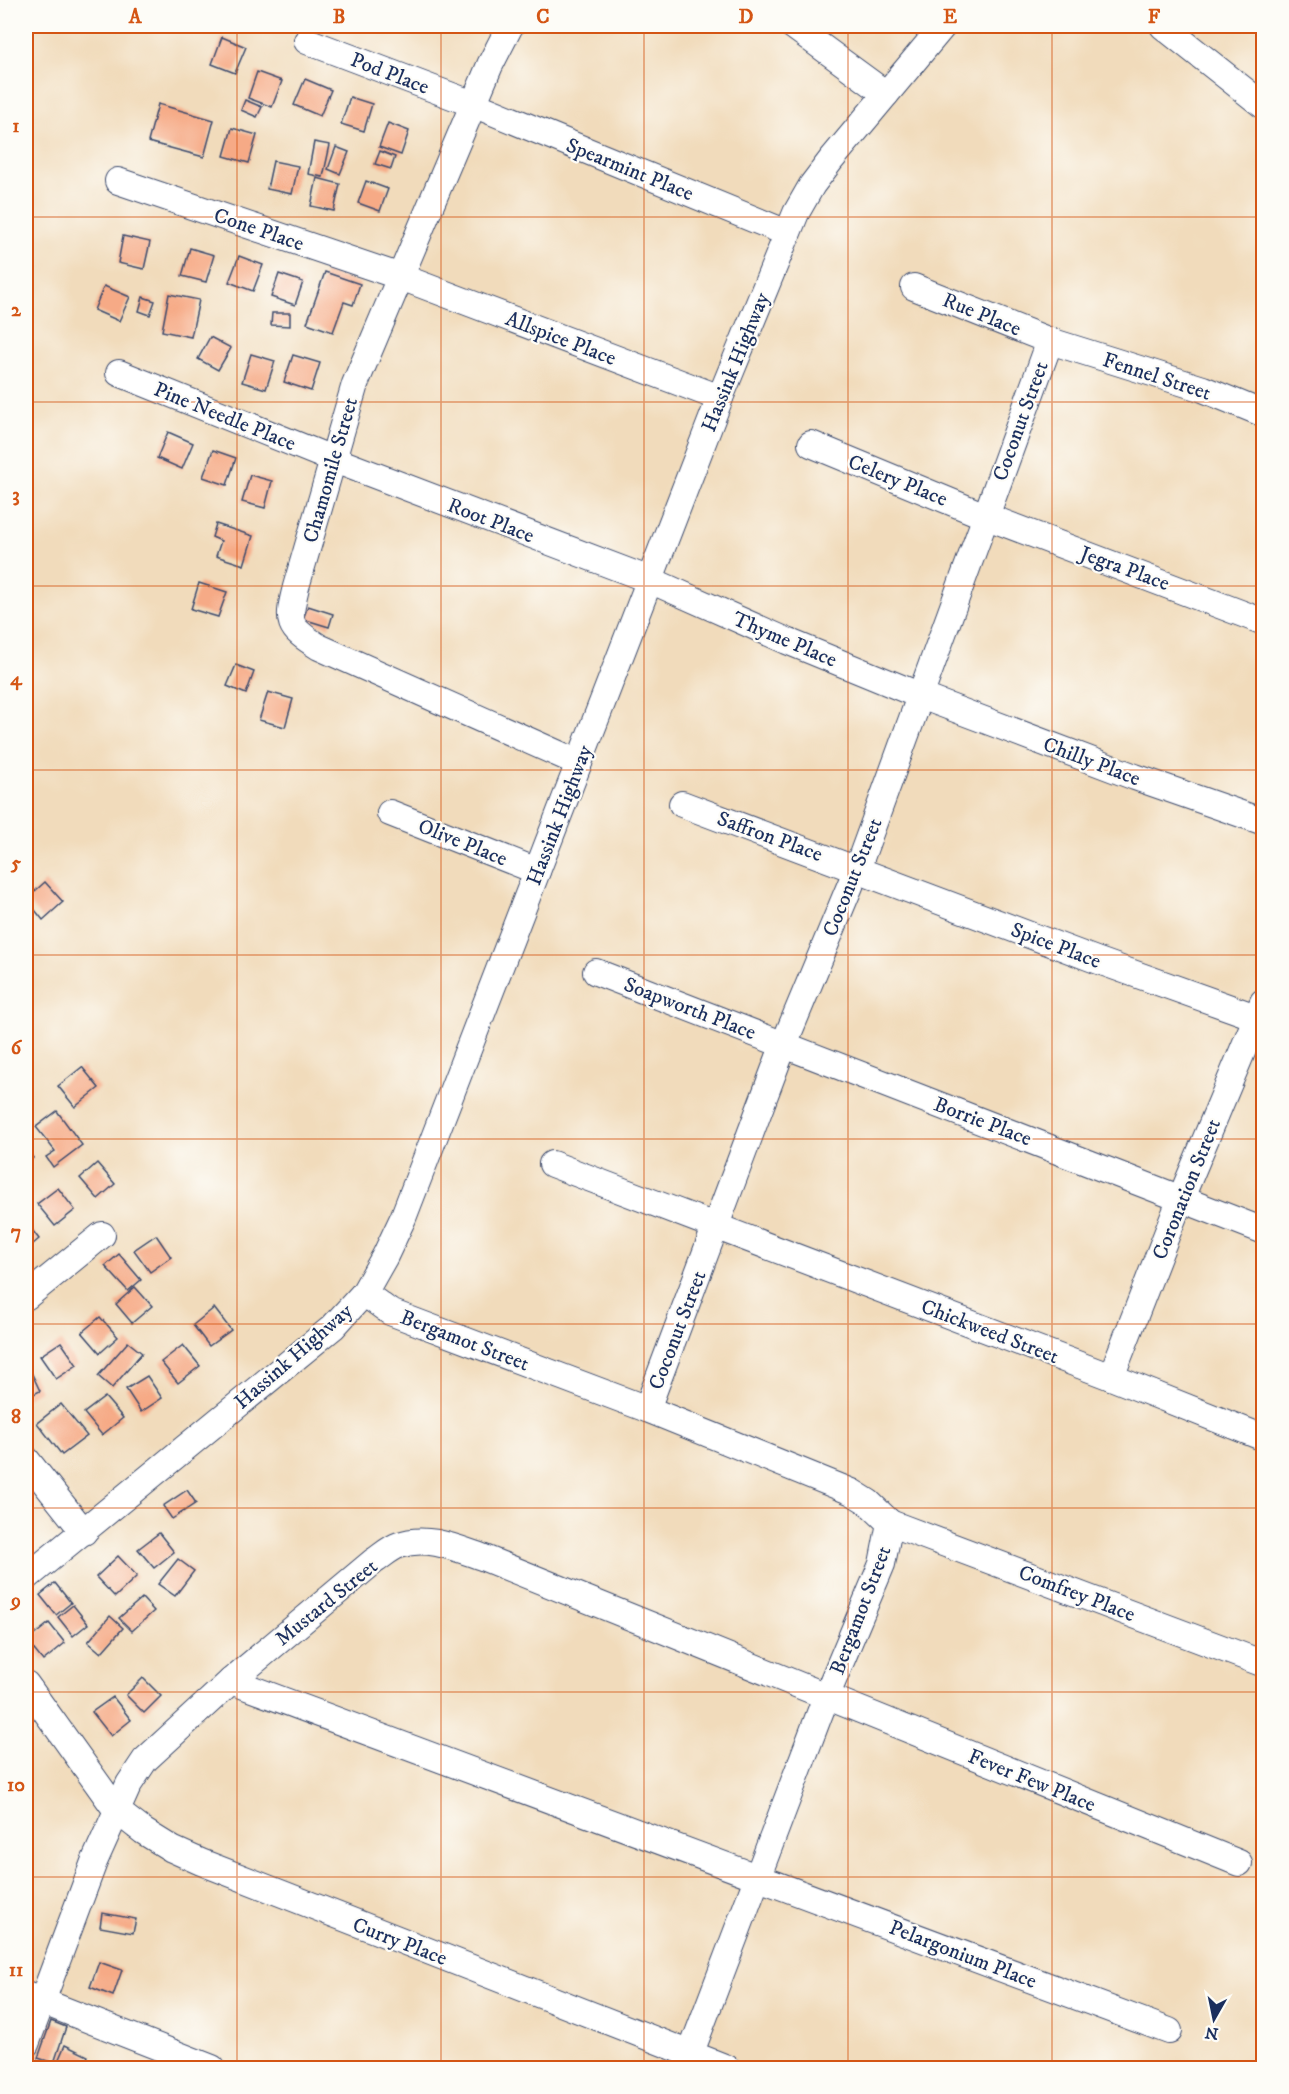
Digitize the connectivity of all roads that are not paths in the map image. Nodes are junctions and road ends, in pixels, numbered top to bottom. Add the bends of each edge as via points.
1 (510, 26) edge
2 (793, 26) edge
3 (943, 26) edge
4 (1163, 26) edge
5 (307, 41) dead end
6 (886, 94) junction
7 (473, 104) junction
8 (1263, 106) edge
9 (118, 181) dead end
10 (787, 233) junction
11 (401, 277) junction
12 (914, 287) dead end
13 (1050, 341) junction
14 (119, 372) dead end
15 (720, 398) junction
16 (1263, 414) edge
17 (811, 444) dead end
18 (332, 459) junction
19 (985, 516) junction
20 (650, 580) junction
21 (1263, 622) edge
22 (921, 696) junction
23 (579, 763) junction
24 (682, 804) dead end
25 (390, 813) dead end
26 (1263, 822) edge
27 (857, 869) junction
28 (537, 871) junction
29 (597, 972) dead end
30 (1261, 1013) edge
31 (784, 1044) junction
32 (552, 1164) dead end
33 (1182, 1198) junction
34 (716, 1227) junction
35 (1263, 1231) edge
36 (102, 1235) dead end
37 (364, 1293) junction
38 (26, 1297) edge
39 (1111, 1377) junction
40 (648, 1409) junction
41 (1263, 1437) edge
42 (26, 1459) edge
43 (890, 1523) junction
44 (84, 1532) junction
45 (26, 1578) edge
46 (1263, 1664) edge
47 (231, 1681) junction
48 (26, 1684) edge
49 (826, 1697) junction
50 (117, 1811) junction
51 (1239, 1863) dead end
52 (758, 1876) junction
53 (34, 1998) edge
54 (1169, 2031) dead end
55 (26, 2044) edge
56 (688, 2062) edge
57 (212, 2068) edge
58 (727, 2068) edge

1 - 7 street, Chamomile Street
2 - 6 street
3 - 6 street, Hassink Highway
4 - 8 street
5 - 7 street, Pod Place
6 - 10 street, Hassink Highway via 812,185
7 - 10 street, Spearmint Place
7 - 11 street, Chamomile Street
9 - 11 street, Cone Place
10 - 15 street, Hassink Highway
11 - 15 street, Allspice Place
11 - 18 street, Chamomile Street via 355,384
12 - 13 street, Rue Place
13 - 16 street, Fennel Street via 1203,389
13 - 19 street, Coconut Street
14 - 18 street, Pine Needle Place
15 - 20 street, Hassink Highway
17 - 19 street, Celery Place
18 - 20 street, Root Place
18 - 23 street, Chamomile Street via 290,610 295,630 319,647
19 - 21 street, Jegra Place
19 - 22 street, Coconut Street
20 - 22 street, Thyme Place
20 - 23 street, Hassink Highway
22 - 26 street, Chilly Place
22 - 27 street, Coconut Street
23 - 28 street, Hassink Highway
24 - 27 street, Saffron Place
25 - 28 street, Olive Place
27 - 30 street, Spice Place via 1096,960
27 - 31 street, Coconut Street
28 - 37 street, Hassink Highway via 403,1218
29 - 31 street, Soapworth Place
30 - 33 street, Coronation Street
31 - 33 street, Borrie Place
31 - 34 street, Coconut Street
32 - 34 street, Chickweed Street
33 - 35 street, Borrie Place
33 - 39 street, Coronation Street
34 - 39 street, Chickweed Street
34 - 40 street, Coconut Street
36 - 38 street
37 - 40 street, Bergamot Street via 390,1312
37 - 44 street, Hassink Highway via 333,1327
39 - 41 street, Chickweed Street
40 - 43 street, Bergamot Street via 852,1492
42 - 44 street
43 - 46 street, Comfrey Place
43 - 49 street, Bergamot Street via 882,1564
44 - 45 street, Hassink Highway
47 - 49 street, Mustard Street via 374,1561 397,1546 429,1541 483,1557
47 - 50 street, Mustard Street via 145,1760
47 - 52 street, Pelargonium Place
48 - 50 street, Curry Place
49 - 51 street, Fever Few Place
49 - 52 street, Bergamot Street
50 - 53 street, Mustard Street
50 - 56 street, Curry Place via 143,1832 201,1862
52 - 54 street, Pelargonium Place
52 - 56 street, Bergamot Street
53 - 55 street, Mustard Street
53 - 57 street
56 - 58 street, Curry Place

